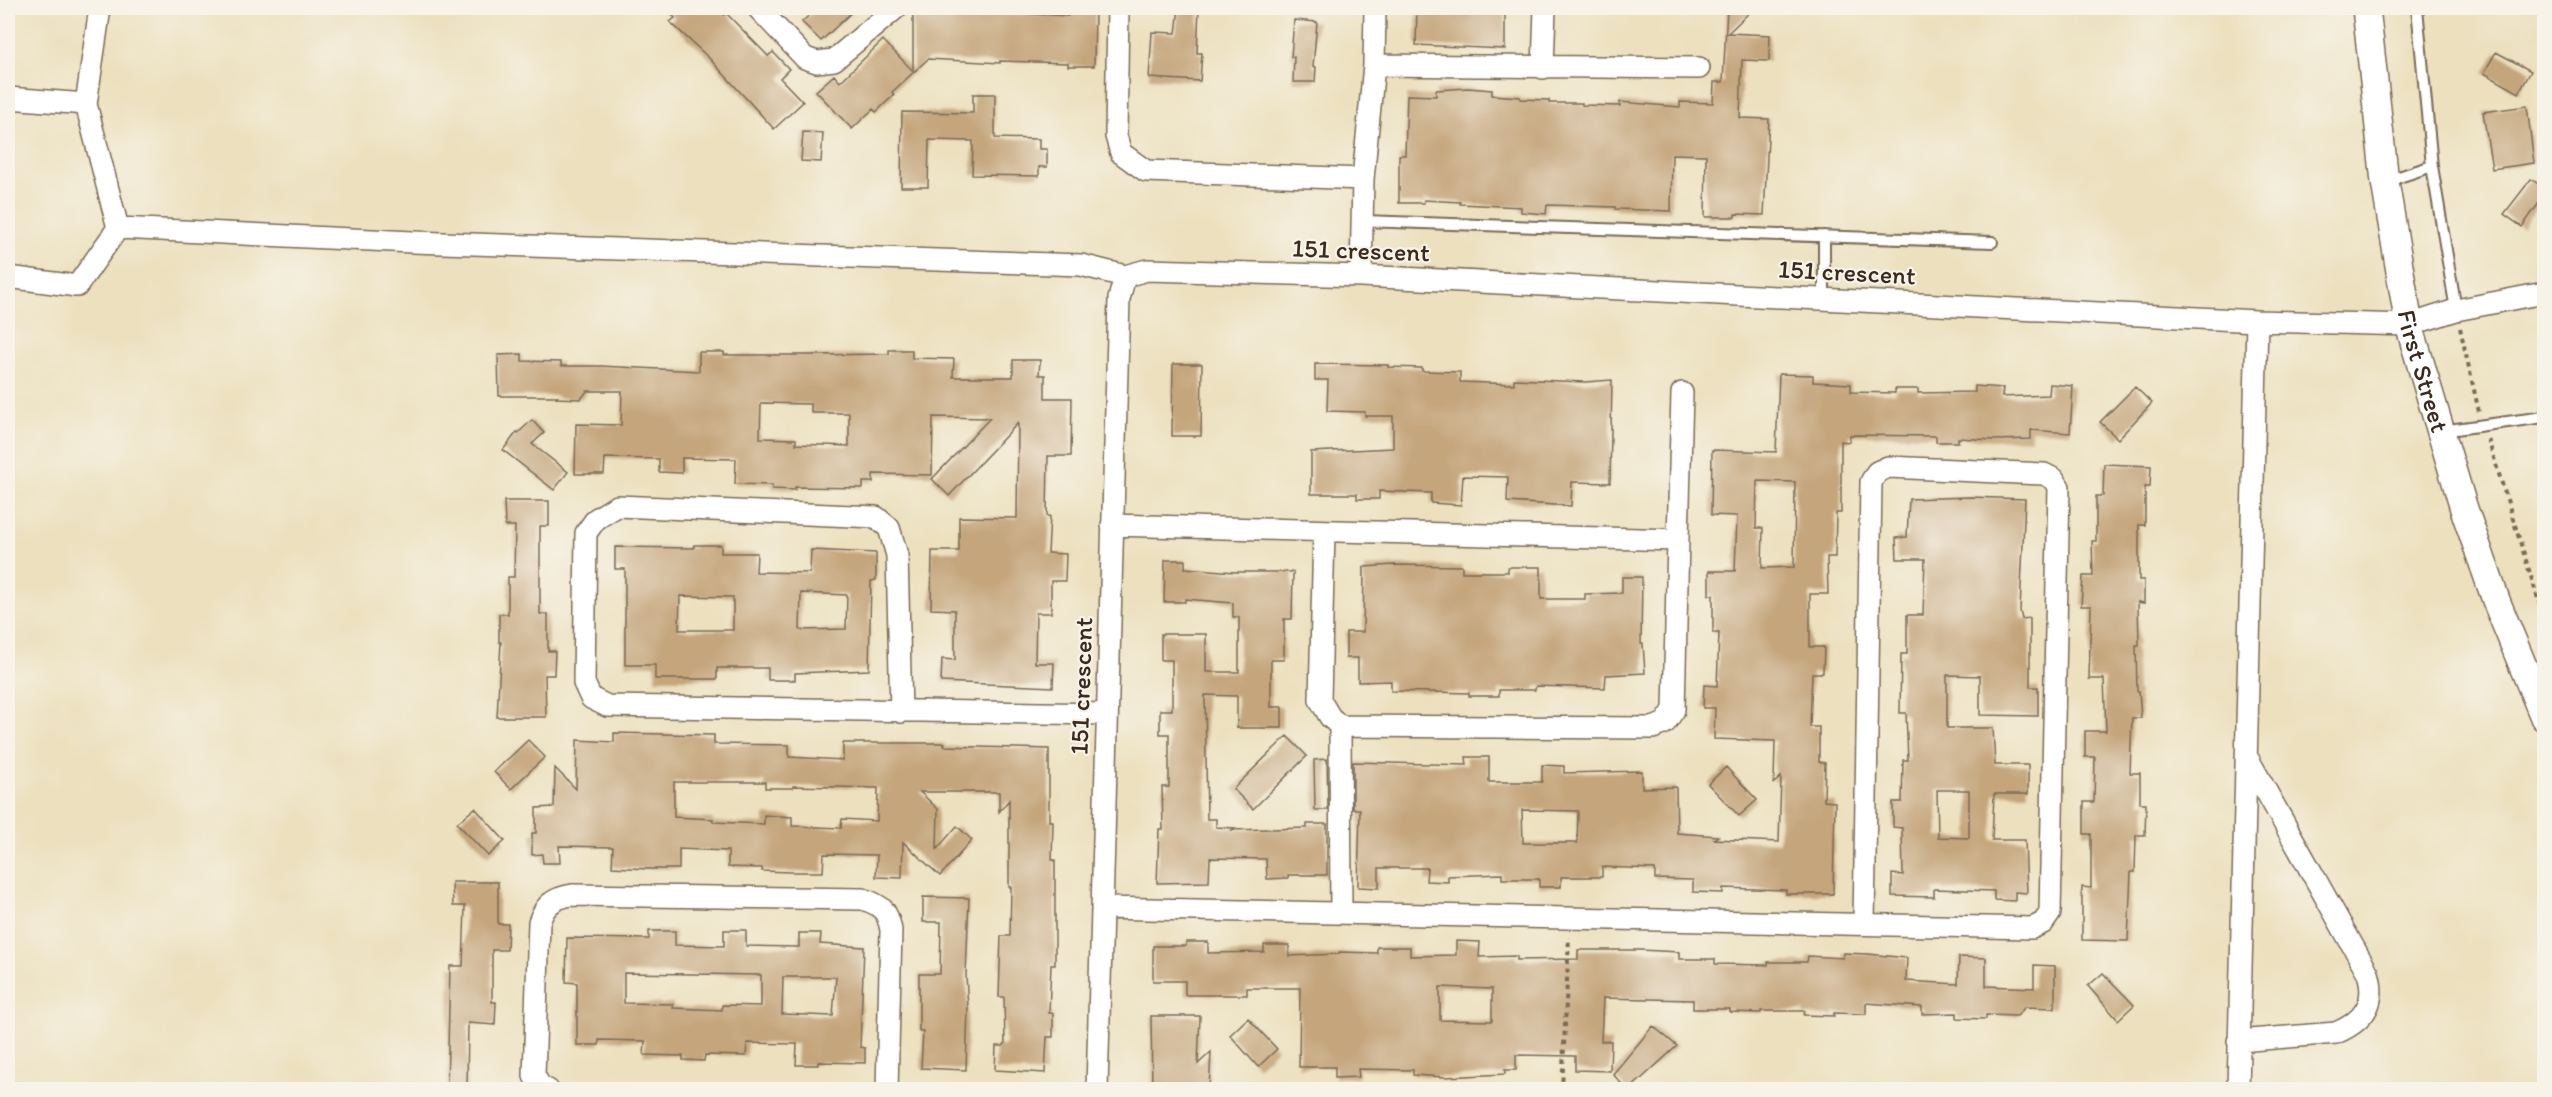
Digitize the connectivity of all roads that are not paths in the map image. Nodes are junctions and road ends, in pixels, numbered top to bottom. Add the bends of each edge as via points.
1 (100, 8) edge
2 (758, 8) edge
3 (896, 8) edge
4 (1118, 8) edge
5 (1375, 8) edge
6 (1545, 8) edge
7 (2366, 8) edge
8 (2417, 8) edge
9 (1374, 65) junction
10 (1543, 68) junction
11 (1699, 68) dead end
12 (8, 98) edge
13 (86, 104) junction
14 (2432, 166) junction
15 (1363, 179) junction
16 (2385, 182) junction
17 (1363, 221) junction
18 (118, 228) junction
19 (1824, 236) junction
20 (1992, 242) dead end
21 (1125, 276) junction
22 (1361, 276) junction
23 (8, 277) edge
24 (2544, 293) edge
25 (1824, 298) junction
26 (2456, 310) junction
27 (2257, 321) junction
28 (2409, 325) junction
29 (1682, 393) dead end
30 (2544, 417) edge
31 (2440, 431) junction
32 (1112, 525) junction
33 (1324, 531) junction
34 (1678, 540) junction
35 (901, 712) junction
36 (1107, 714) junction
37 (2544, 717) edge
38 (1340, 726) junction
39 (2246, 756) junction
40 (1102, 908) junction
41 (1341, 913) junction
42 (1864, 924) junction
43 (2238, 1041) junction
44 (548, 1089) edge
45 (887, 1089) edge
46 (1097, 1089) edge
47 (2238, 1089) edge

1 - 13 street
2 - 3 street via 805,58 817,62 834,60
4 - 15 street via 1116,136 1120,153 1146,171
5 - 9 street
6 - 10 street
7 - 16 street, First Street
8 - 14 lane
9 - 10 street
9 - 15 street
10 - 11 street
12 - 13 street
13 - 18 street
14 - 16 lane
14 - 26 lane
15 - 17 street
16 - 28 street, First Street
17 - 19 lane
17 - 22 street
18 - 21 street via 425,243 1081,265
18 - 23 street via 77,286
19 - 20 lane
19 - 25 lane
21 - 22 street, 151 crescent via 1147,270
21 - 32 street, 151 crescent via 1119,300
22 - 25 street, 151 crescent
24 - 26 street, 151 crescent
25 - 27 street, 151 crescent
26 - 28 street, 151 crescent
27 - 28 street, 151 crescent
27 - 39 street
28 - 31 street, First Street
29 - 34 street
30 - 31 lane
31 - 37 street, First Street via 2497,603
32 - 33 street
32 - 36 street, 151 crescent
33 - 34 street
33 - 38 street via 1320,700
34 - 38 street via 1674,710 1665,723 1653,728
35 - 35 street via 607,706 591,698 584,683 586,533 596,519 617,506 876,517 889,528 897,555
35 - 36 street
36 - 40 street, 151 crescent
38 - 41 street
39 - 43 street
39 - 43 street via 2368,973 2372,999 2350,1027 2336,1033
40 - 41 street
40 - 46 street, 151 crescent
41 - 42 street
42 - 42 street via 2032,928 2043,923 2050,913 2059,487 2044,474 1888,467 1876,472 1871,482
43 - 47 street
44 - 45 street via 541,1087 534,1076 539,922 550,902 572,895 863,899 878,905 888,914 891,930

